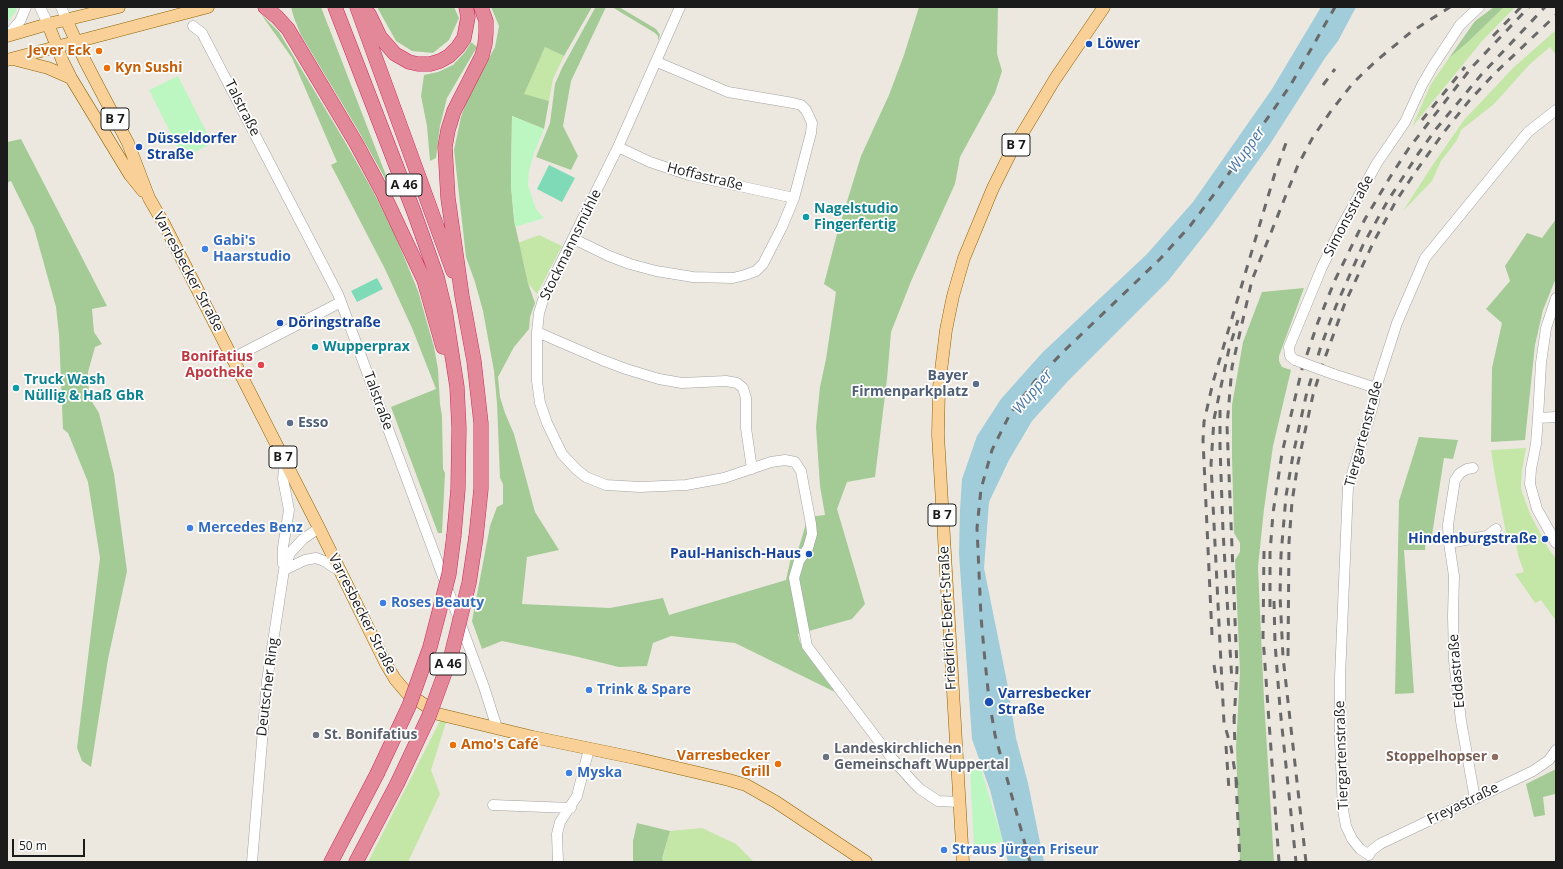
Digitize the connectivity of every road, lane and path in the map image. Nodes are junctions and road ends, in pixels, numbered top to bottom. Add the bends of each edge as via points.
1 (26, 7) edge
2 (40, 7) edge
3 (61, 7) edge
4 (119, 7) edge
5 (208, 7) edge
6 (265, 7) edge
7 (280, 7) edge
8 (335, 7) edge
9 (357, 7) edge
10 (367, 7) edge
11 (466, 7) edge
12 (481, 7) edge
13 (680, 7) edge
14 (1104, 7) edge
15 (1479, 7) edge
16 (98, 9) edge
17 (66, 20) junction
18 (48, 24) junction
19 (193, 26) dead end
20 (288, 29) junction
21 (7, 36) edge
22 (76, 43) junction
23 (57, 47) junction
24 (9, 60) edge
25 (657, 62) junction
26 (71, 78) junction
27 (1556, 110) edge
28 (618, 147) junction
29 (148, 198) junction
30 (794, 198) junction
31 (574, 239) junction
32 (462, 296) junction
33 (1556, 298) edge
34 (341, 302) junction
35 (537, 332) junction
36 (233, 358) junction
37 (1375, 391) junction
38 (1556, 417) edge
39 (1538, 418) junction
40 (459, 458) junction
41 (285, 461) junction
42 (1473, 468) dead end
43 (752, 469) junction
44 (319, 528) junction
45 (1496, 529) dead end
46 (1448, 543) junction
47 (1556, 543) edge
48 (284, 570) junction
49 (341, 572) junction
50 (498, 728) junction
51 (589, 749) junction
52 (1556, 750) edge
53 (1474, 799) junction
54 (959, 802) junction
55 (493, 804) dead end
56 (570, 808) junction
57 (1369, 859) edge
58 (252, 862) edge
59 (331, 862) edge
60 (356, 862) edge
61 (558, 862) edge
62 (866, 862) edge
63 (963, 862) edge

1 - 21 street via 20,21
2 - 18 street
3 - 17 street
4 - 16 main road
5 - 22 main road
6 - 20 highway
7 - 20 highway
8 - 40 highway, A 46 via 437,277 457,387
9 - 32 highway, A 46
10 - 11 highway via 380,38 395,54 409,62 430,64 449,56 464,38 468,17
12 - 32 highway via 486,21 482,56 454,111 445,147 448,198
13 - 25 street, Stockmannsmühle
14 - 54 main road, Friedrich-Ebert-Straße / B 7 via 1047,93 1010,154 993,188 964,258 946,330 939,387 938,435
15 - 37 street, Simonsstraße, bridge via 1460,25 1433,66 1405,122 1377,163 1322,267 1289,347 1289,353 1294,360 1370,386
16 - 17 main road
17 - 18 main road
17 - 22 main road, B 7
18 - 21 main road
18 - 23 main road, B 7
19 - 34 street, Talstraße via 202,33
20 - 40 highway via 380,186 424,280 443,345 451,391 453,434
22 - 23 main road
22 - 29 main road, Varresbecker Straße / B 7 via 128,143
23 - 24 main road
23 - 26 main road, Varresbecker Straße / B 7
24 - 26 main road via 48,68
25 - 28 street, Stockmannsmühle
25 - 30 street via 728,92 801,105 812,123
26 - 29 main road, Varresbecker Straße / B 7 via 130,175
27 - 37 street, Tiergartenstraße via 1528,132 1425,258 1397,323
28 - 30 street, Hoffastraße via 650,162 689,175
28 - 31 street, Stockmannsmühle
29 - 36 main road, Varresbecker Straße / B 7
30 - 31 street via 763,264 745,276 712,278 656,271 630,264
31 - 35 street, Stockmannsmühle via 544,297
32 - 60 highway, A 46, bridge via 474,361 481,423 481,488 469,582 451,656 429,716
33 - 39 street via 1546,328
34 - 36 street
34 - 50 street, Talstraße
35 - 43 street via 608,362 658,379 682,383 737,383 743,388 746,398 746,428
35 - 43 street, Stockmannsmühle via 537,381 546,424 562,454 586,477 606,485 663,487 724,478
36 - 41 main road, Varresbecker Straße / B 7
37 - 57 street, Tiergartenstraße via 1374,402 1348,487 1340,677 1344,819 1348,833
38 - 39 street
39 - 47 street via 1530,484 1537,509
40 - 59 highway, A 46, bridge via 449,574 430,647 409,706
41 - 44 main road, Varresbecker Straße / B 7
41 - 48 street via 283,479 289,510 283,547
42 - 46 street, Eddastraße via 1460,473 1455,480
43 - 54 street, Stockmannsmühle via 785,460 795,462 801,471 812,534 794,578 807,646 890,756 917,786 938,801
44 - 48 street, Deutscher Ring via 303,539 290,553
44 - 49 main road, Varresbecker Straße / B 7
45 - 46 street via 1488,536
46 - 53 street, Eddastraße via 1454,576 1456,675
48 - 49 street via 316,558
48 - 58 street, Deutscher Ring via 267,681
49 - 50 main road, Varresbecker Straße / B 7 via 386,664 395,680 407,693 438,714
50 - 51 main road, Varresbecker Straße / B 7
51 - 56 street via 577,796
51 - 62 main road, Varresbecker Straße / B 7 via 746,786 776,802
52 - 53 street, Freyastraße via 1542,765
53 - 57 street, Freyastraße via 1380,844 1371,851
54 - 63 main road, Friedrich-Ebert-Straße / B 7
55 - 56 street
56 - 61 street via 560,822 557,834

